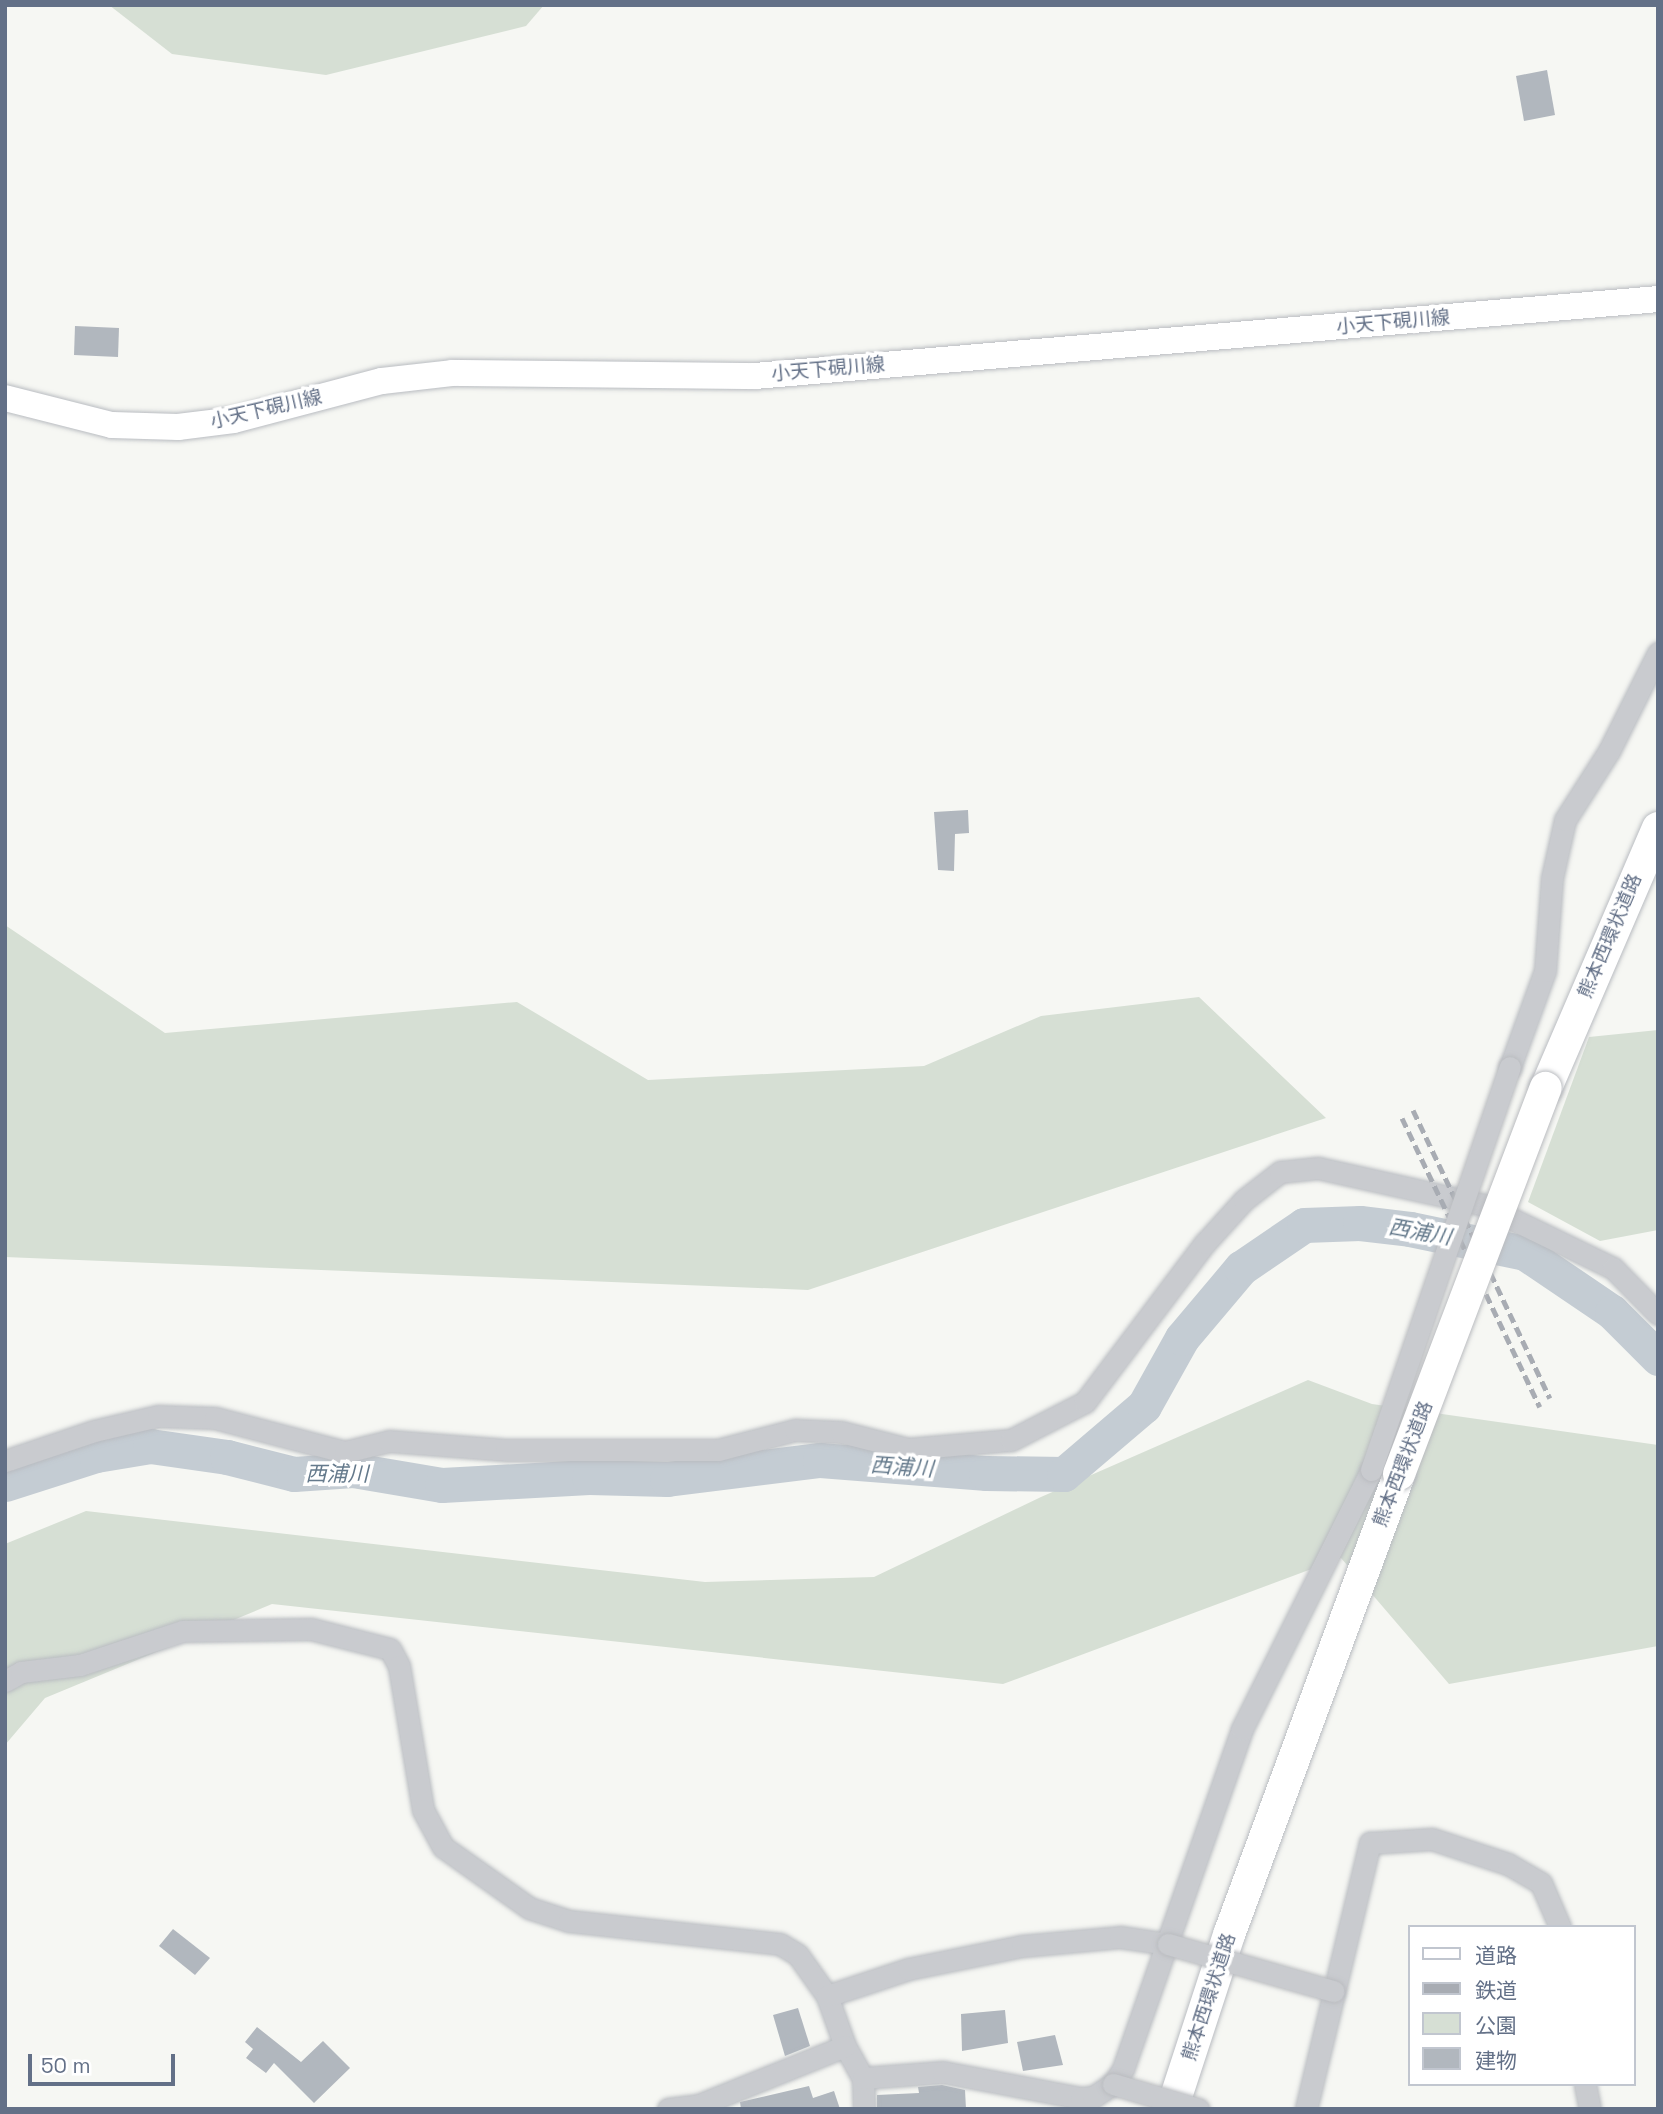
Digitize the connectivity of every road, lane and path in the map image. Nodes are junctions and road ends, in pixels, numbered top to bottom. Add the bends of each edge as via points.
1 (1658, 299) edge
2 (5, 398) edge
3 (1658, 653) edge
4 (1658, 828) edge
5 (1658, 1314) edge
6 (5, 1461) edge
7 (1385, 1472) junction
8 (5, 1681) edge
9 (1559, 1925) edge
10 (1168, 1944) junction
11 (1333, 1991) junction
12 (827, 1996) junction
13 (845, 2046) junction
14 (863, 2078) junction
15 (1113, 2084) junction
16 (1585, 2086) edge
17 (693, 2107) edge
18 (668, 2109) edge
19 (864, 2109) edge
20 (1172, 2109) edge
21 (1198, 2109) edge
22 (1306, 2109) edge
23 (1590, 2109) edge

1 - 2 main road, 小天下硯川線 via 755,376 452,373 382,381 234,420 178,427 111,425
3 - 7 street, bridge via 1609,751 1565,820 1552,878 1545,971 1510,1067
4 - 7 highway, 熊本西環状道路, bridge
5 - 6 street via 1613,1268 1481,1204 1318,1168 1280,1172 1244,1199 1205,1243 1085,1402 1011,1440 908,1449 841,1432 795,1430 718,1450 506,1450 389,1441 345,1452 215,1418 158,1416 94,1431
7 - 10 street via 1242,1729
7 - 20 highway, 熊本西環状道路
8 - 12 street via 20,1672 80,1665 183,1632 311,1629 373,1641 390,1649 399,1665 423,1810 443,1847 528,1909 569,1922 780,1944 798,1955
9 - 11 street via 1541,1883 1508,1864 1432,1839 1370,1843
10 - 11 street, bridge
10 - 12 street via 1120,1937 1022,1946 908,1969
10 - 15 street
11 - 22 street
12 - 13 street
13 - 14 street
13 - 17 street
14 - 15 street via 943,2071 1081,2098 1093,2097
14 - 19 street
15 - 21 street, bridge
16 - 23 street
17 - 18 street

